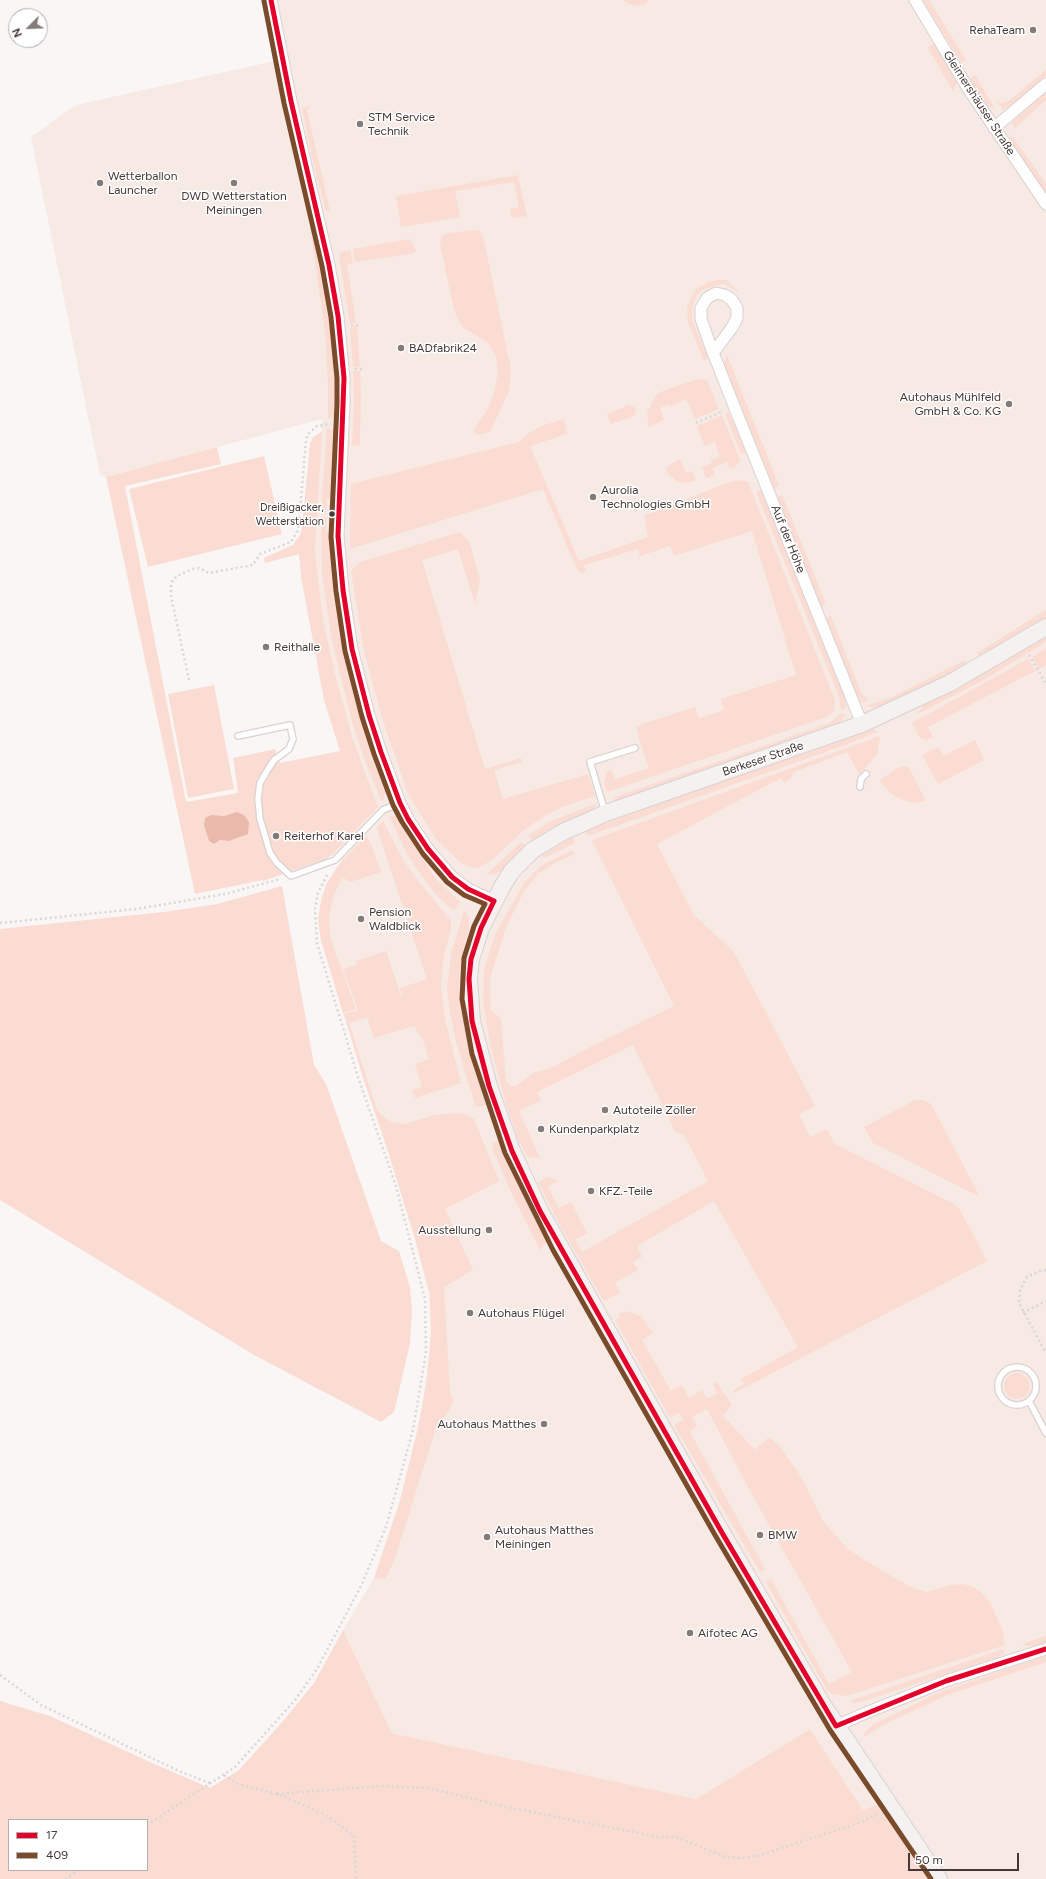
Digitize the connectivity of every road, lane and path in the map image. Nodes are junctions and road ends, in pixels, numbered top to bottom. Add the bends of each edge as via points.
1 (271, 0) edge
2 (915, 0) edge
3 (1046, 84) edge
4 (994, 128) junction
5 (1046, 204) edge
6 (713, 353) junction
7 (734, 406) junction
8 (696, 423) dead end
9 (343, 425) junction
10 (1046, 627) edge
11 (1029, 655) dead end
12 (189, 680) dead end
13 (1046, 684) edge
14 (862, 724) junction
15 (238, 736) dead end
16 (635, 748) dead end
17 (866, 774) dead end
18 (860, 787) dead end
19 (400, 803) junction
20 (606, 813) junction
21 (335, 860) junction
22 (291, 876) junction
23 (494, 901) junction
24 (0, 922) edge
25 (1046, 1270) edge
26 (1046, 1301) edge
27 (1023, 1313) junction
28 (1046, 1353) edge
29 (1029, 1402) junction
30 (1046, 1432) edge
31 (1046, 1649) edge
32 (0, 1675) edge
33 (836, 1726) junction
34 (224, 1775) junction
35 (211, 1783) junction
36 (277, 1794) junction
37 (890, 1807) junction
38 (148, 1824) edge
39 (77, 1871) edge
40 (65, 1879) edge
41 (356, 1879) edge
42 (939, 1879) edge

1 - 9 street via 334,290 344,378
2 - 4 street, Gleimershäuser Straße
3 - 4 street
4 - 5 street, Gleimershäuser Straße
6 - 6 street, Auf der Höhe via 737,318 737,308 725,294 716,293 707,298 701,308 701,319
6 - 7 street, Auf der Höhe
7 - 8 path
7 - 14 street, Auf der Höhe
9 - 12 path via 322,425 312,429 308,434 298,530 291,542 260,554 253,564 208,573 199,568 192,569 177,576 171,583 171,596
9 - 19 street via 338,536 347,621 369,715
10 - 14 main road, Berkeser Straße via 950,683
11 - 13 path
14 - 20 main road, Berkeser Straße
15 - 22 lane via 290,725 293,739 289,749 274,760 267,771 260,783 258,799 260,819 270,853
16 - 20 lane via 590,762
17 - 18 lane via 861,779
19 - 21 lane via 383,810
19 - 23 street via 416,833 438,863 468,889
20 - 23 main road, Berkeser Straße via 563,832 533,850 511,872
21 - 22 lane
21 - 34 path via 318,893 315,920 317,943 406,1223 425,1299 426,1352 413,1430 403,1470 386,1527 361,1586 317,1669 295,1700 235,1767
22 - 24 path via 188,901
23 - 33 main road, Berkeser Straße via 481,928 471,959 469,998 472,1021 489,1086 512,1150 559,1247 720,1531
25 - 27 path via 1033,1273 1023,1284 1019,1303
26 - 27 path
27 - 28 path
29 - 29 lane via 1014,1405 1002,1398 999,1384 1005,1372 1020,1368 1030,1373 1036,1385 1036,1392
29 - 30 lane
31 - 33 street via 946,1681
32 - 35 path via 41,1705 181,1772
33 - 37 main road, Berkeser Straße
34 - 35 path
34 - 36 path via 238,1784
35 - 38 path
36 - 37 path via 383,1786 428,1788 511,1808 659,1837 675,1837 726,1857 741,1858 757,1856 862,1822
36 - 41 path via 324,1814 354,1836
37 - 42 main road, Berkeser Straße
39 - 40 path

